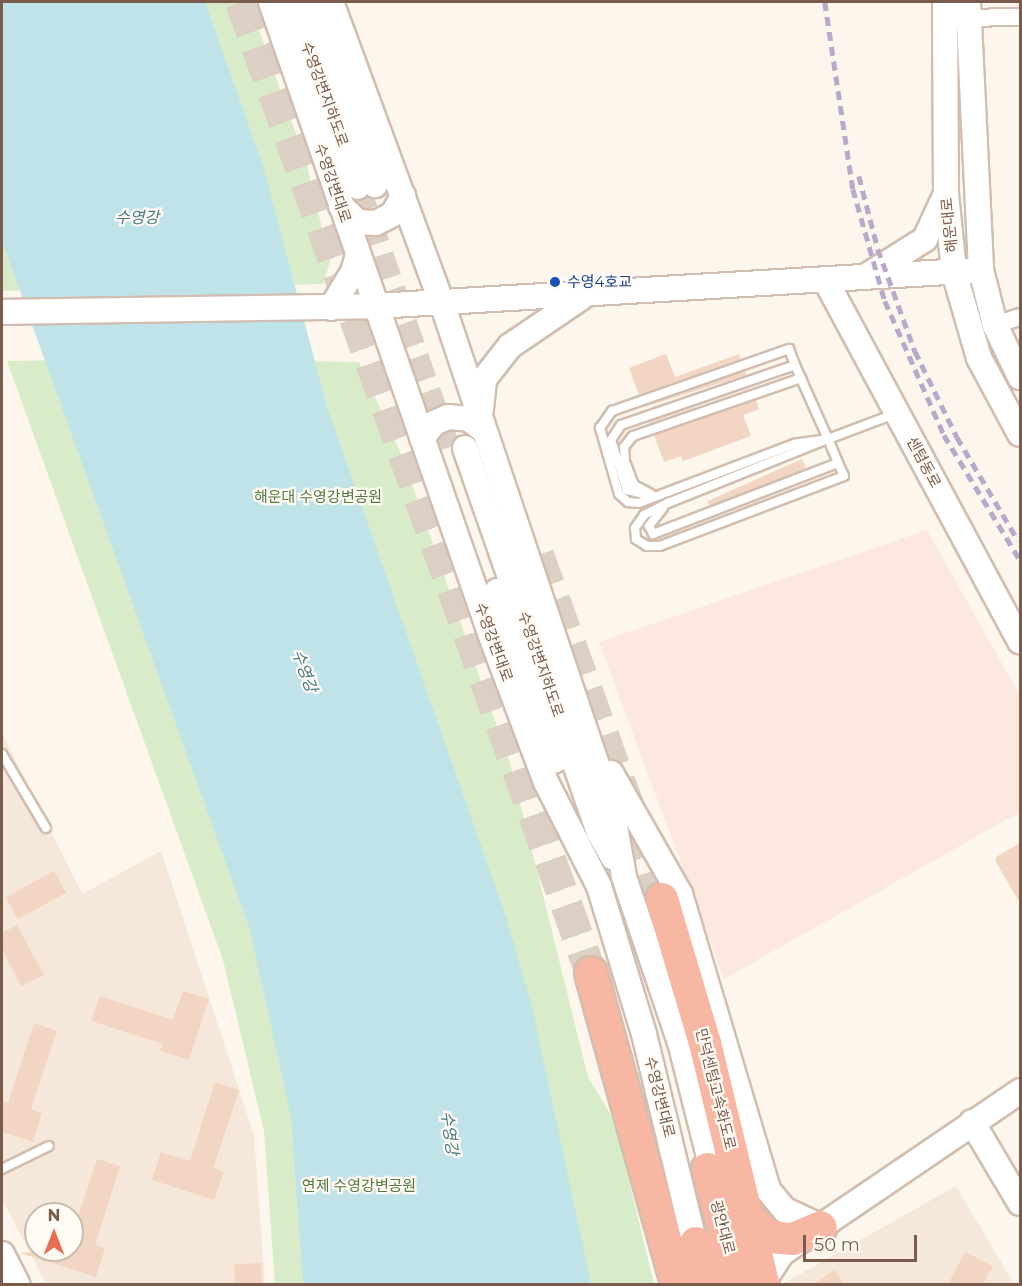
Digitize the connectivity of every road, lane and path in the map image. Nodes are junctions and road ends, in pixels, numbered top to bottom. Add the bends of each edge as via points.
1 (271, 2) edge
2 (292, 2) edge
3 (312, 2) edge
4 (332, 2) edge
5 (1020, 2) edge
6 (957, 10) edge
7 (1015, 16) edge
8 (946, 194) junction
9 (403, 196) junction
10 (341, 206) junction
11 (358, 254) junction
12 (981, 270) junction
13 (954, 272) junction
14 (860, 280) junction
15 (827, 283) junction
16 (585, 295) junction
17 (442, 303) junction
18 (376, 306) junction
19 (331, 308) junction
20 (2, 312) edge
21 (1020, 317) edge
22 (995, 325) junction
23 (795, 364) junction
24 (1020, 377) edge
25 (801, 378) junction
26 (897, 412) junction
27 (481, 425) junction
28 (1020, 434) edge
29 (422, 438) junction
30 (828, 439) junction
31 (838, 463) junction
32 (662, 495) junction
33 (668, 503) junction
34 (1020, 641) edge
35 (583, 724) junction
36 (2, 754) edge
37 (46, 828) dead end
38 (624, 877) junction
39 (599, 886) junction
40 (662, 898) tunnel mouth
41 (591, 973) tunnel mouth
42 (1020, 1091) edge
43 (972, 1122) junction
44 (49, 1146) dead end
45 (2, 1169) edge
46 (708, 1169) joint
47 (1020, 1203) edge
48 (747, 1216) junction
49 (820, 1227) junction
50 (696, 1243) junction
51 (2, 1254) edge
52 (17, 1284) edge
53 (677, 1284) edge
54 (702, 1284) edge
55 (707, 1284) edge
56 (755, 1284) edge

1 - 10 main road, 수영강변대로
2 - 3 main road, 수영강변지하도로 via 366,186
4 - 9 main road, 수영강변대로
5 - 7 street
6 - 7 street
6 - 8 main road, 해운대로
6 - 12 main road, 해운대로
8 - 13 main road, 해운대로
8 - 14 main road via 925,239
9 - 10 main road via 393,214 376,223 358,222
9 - 17 main road, 수영강변대로
10 - 11 main road, 수영강변대로
11 - 18 main road, 수영강변대로
11 - 19 main road via 353,272
12 - 13 main road
12 - 22 main road, 해운대로
13 - 14 main road
13 - 28 main road, 해운대로 via 979,358
14 - 15 main road
15 - 16 main road
15 - 26 main road, 센텀동로
16 - 17 main road
16 - 27 main road via 510,346 484,379
17 - 18 main road
17 - 27 main road, 수영강변대로
18 - 19 main road
18 - 29 main road, 수영강변대로
19 - 20 main road
21 - 22 street
22 - 24 main road, 해운대로
23 - 25 lane
23 - 32 lane via 621,424 611,440 627,490 643,497
23 - 32 lane via 789,349 612,411 600,428 601,446 619,494 628,502 639,503
25 - 30 lane
25 - 32 lane via 633,436 624,454 634,485 642,492
26 - 30 lane
26 - 34 main road, 센텀동로
27 - 29 main road via 469,419 448,417 434,423
27 - 35 main road, 수영강변대로
29 - 39 main road, 수영강변대로 via 546,782
30 - 31 lane
30 - 32 lane via 794,444
30 - 33 lane
31 - 33 lane via 653,534 649,526
31 - 33 lane via 844,476 660,546 647,546 636,539 635,528 644,515
35 - 38 main road, 수영강변대로 via 612,810
35 - 49 main road via 680,894 768,1190 785,1210
36 - 37 lane
38 - 39 main road, 수영강변지하도로 via 599,832 458,450
38 - 46 main road, 수영강변대로 via 680,1042
39 - 50 main road, 수영강변대로 via 644,1034
40 - 48 highway, 만덕센텀고속화도로 via 705,1043
41 - 53 highway
42 - 43 main road
43 - 47 main road
43 - 49 main road
44 - 45 lane
46 - 56 highway, 광안대로
48 - 49 highway via 769,1237 793,1239
48 - 56 highway, 만덕센텀고속화도로
49 - 56 main road via 782,1253
50 - 54 main road, 수영강변대로
50 - 55 highway, 광안대로
51 - 52 main road

